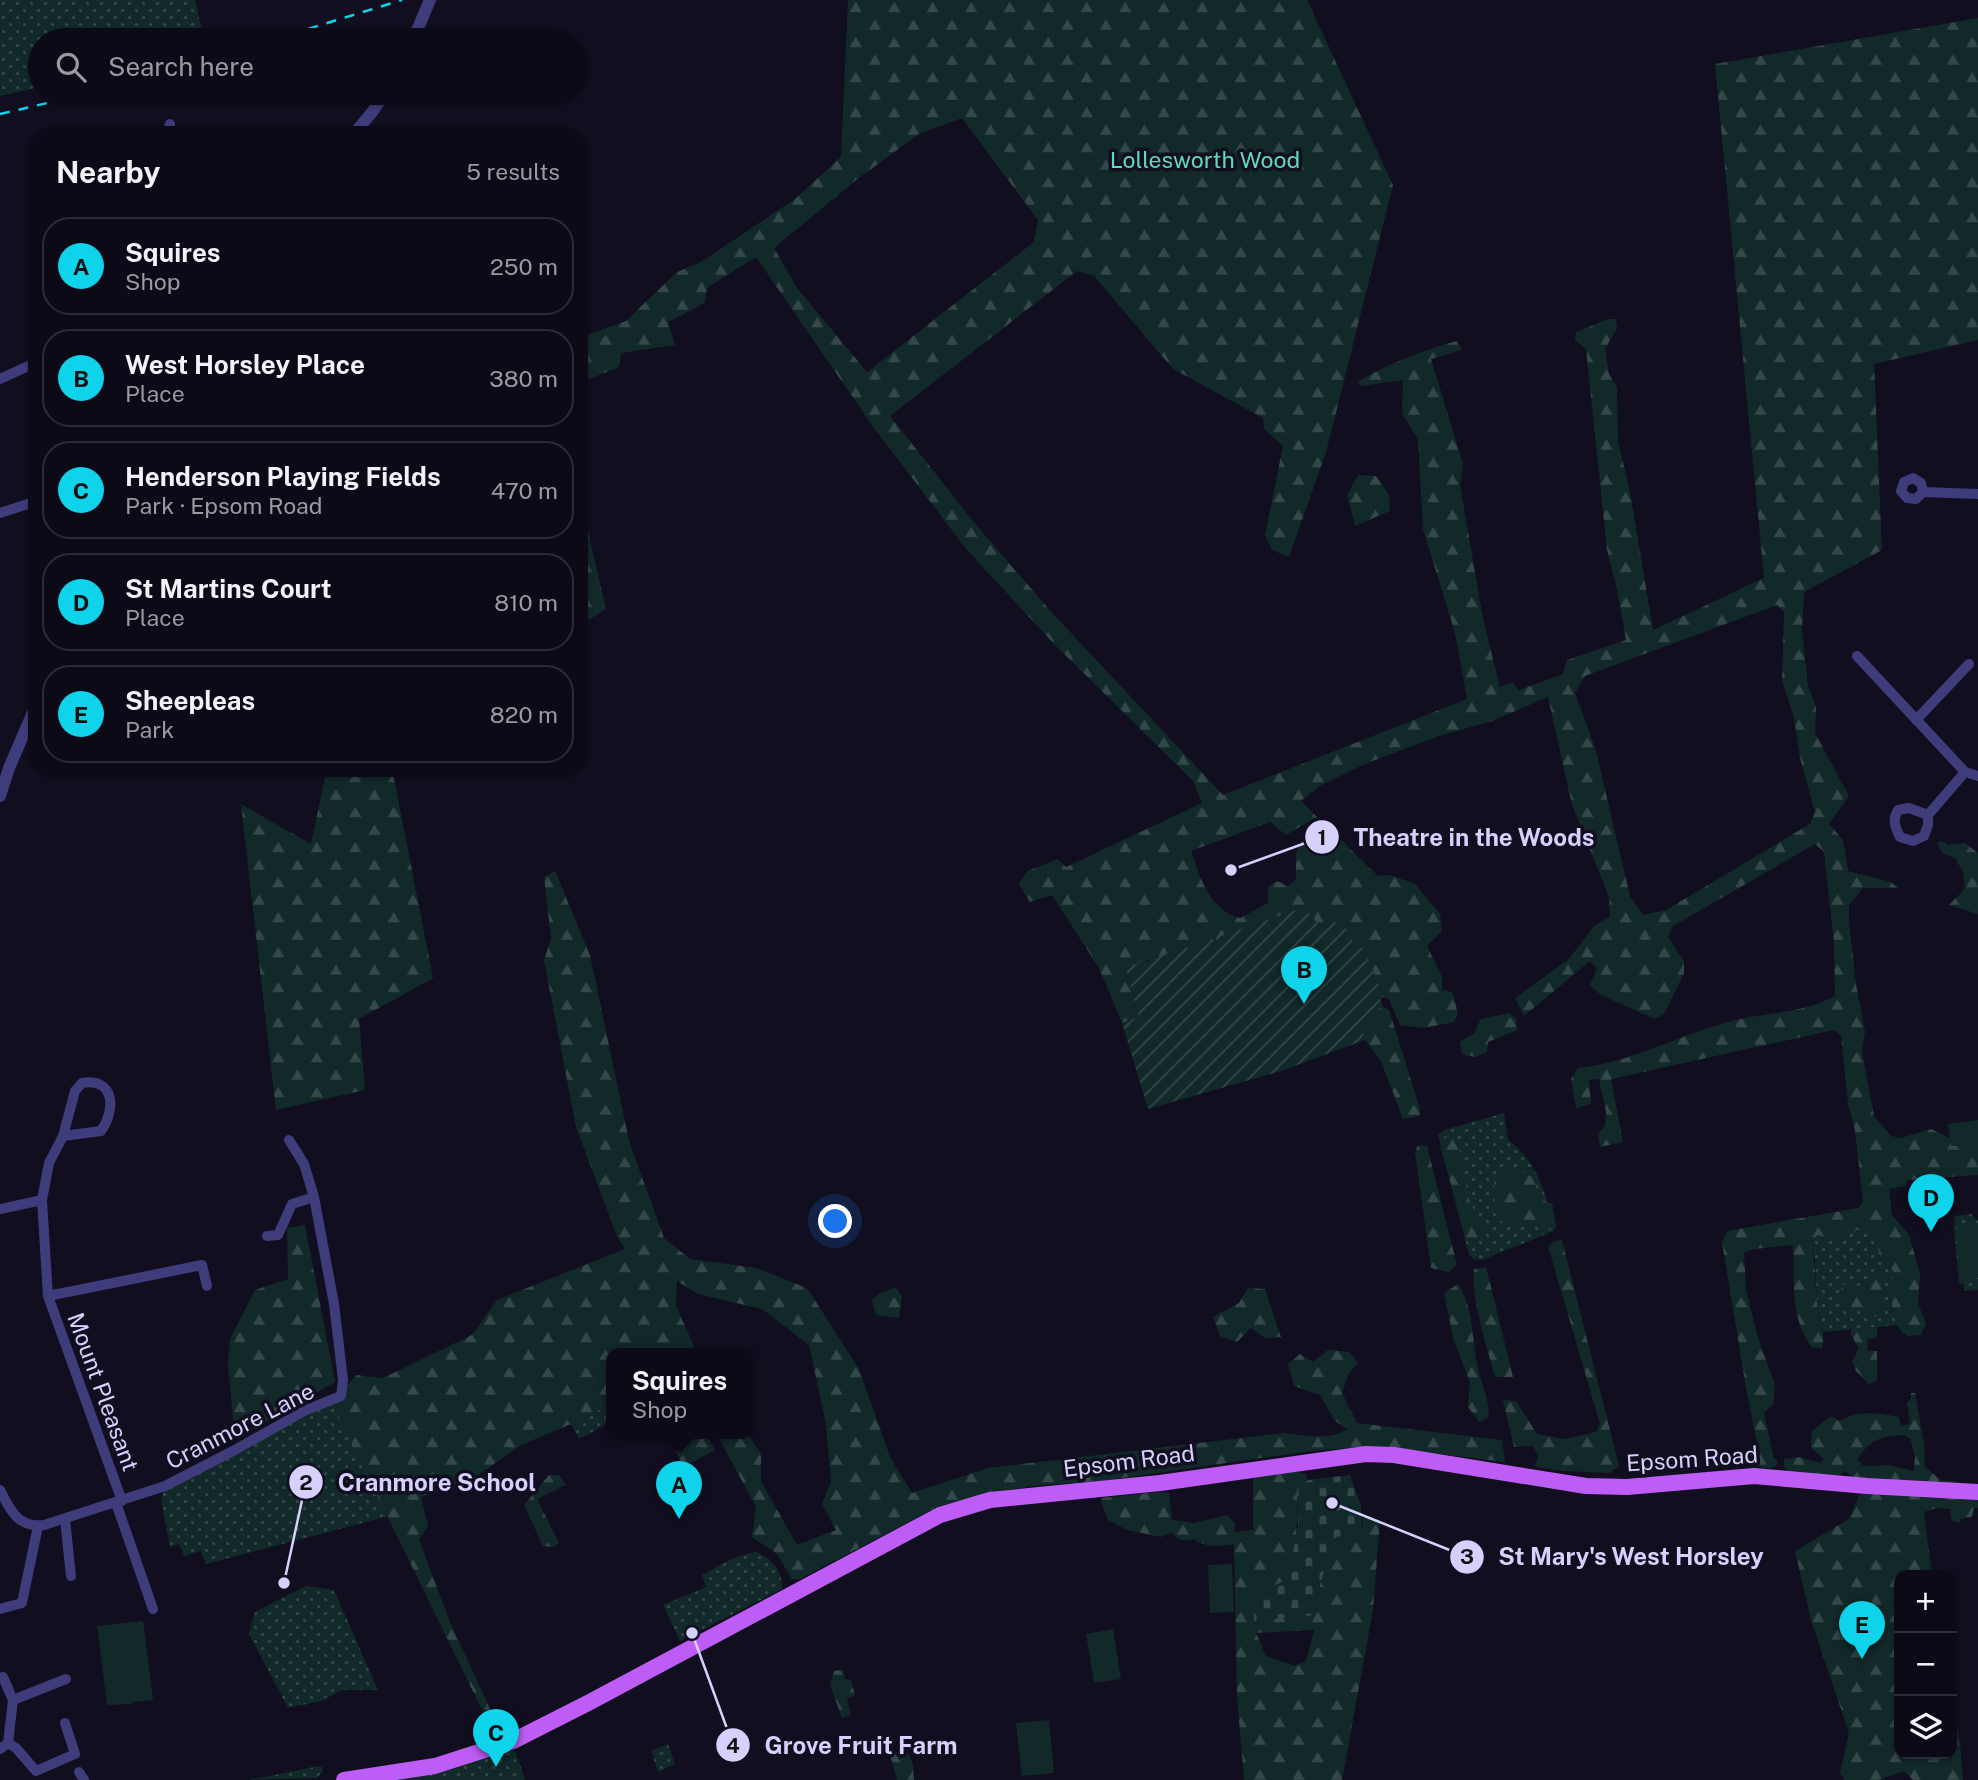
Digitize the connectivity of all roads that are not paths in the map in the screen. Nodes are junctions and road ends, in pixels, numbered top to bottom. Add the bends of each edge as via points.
1 (430, 0) edge
2 (418, 28) edge
3 (377, 105) edge
4 (361, 126) edge
5 (28, 366) edge
6 (0, 379) edge
7 (1923, 492) dead end
8 (1978, 494) edge
9 (28, 504) edge
10 (0, 513) edge
11 (1857, 656) dead end
12 (1969, 664) dead end
13 (1916, 720) junction
14 (28, 724) edge
15 (1965, 772) junction
16 (1978, 776) edge
17 (0, 796) edge
18 (1928, 815) dead end
19 (63, 1136) junction
20 (289, 1140) dead end
21 (314, 1197) junction
22 (42, 1200) junction
23 (0, 1209) edge
24 (267, 1236) dead end
25 (207, 1286) dead end
26 (48, 1296) junction
27 (0, 1490) edge
28 (1978, 1492) edge
29 (119, 1502) junction
30 (65, 1519) junction
31 (38, 1526) junction
32 (71, 1576) dead end
33 (0, 1609) edge
34 (153, 1609) dead end
35 (3, 1677) dead end
36 (66, 1679) dead end
37 (13, 1700) junction
38 (65, 1723) dead end
39 (4, 1746) edge
40 (344, 1780) edge

1 - 2 street
3 - 4 street
5 - 6 street
7 - 8 street
9 - 10 street
11 - 13 street
12 - 13 street
13 - 15 street
14 - 17 street
15 - 16 street
15 - 18 street
19 - 19 street, Mount Pleasant via 75,1091 82,1083 102,1084 111,1110 101,1131
19 - 22 street, Mount Pleasant via 49,1163
20 - 21 street, Cranmore Lane via 304,1164
21 - 24 street via 292,1204 278,1235
21 - 29 street, Cranmore Lane via 334,1304 341,1396 165,1486
22 - 23 street
22 - 26 street, Mount Pleasant
25 - 26 street, Mount Pleasant via 202,1265
26 - 29 street, Mount Pleasant
27 - 31 street via 18,1519
28 - 40 main road, Epsom Road via 1754,1476 1597,1486 1366,1454 990,1500 940,1514 504,1744 435,1766
29 - 30 street, Cranmore Lane
29 - 34 street, Mount Pleasant
30 - 31 street, Cranmore Lane
30 - 32 street
31 - 33 street via 22,1603
35 - 37 street
36 - 37 street
37 - 39 street
38 - 39 street via 75,1754 36,1771 16,1748

